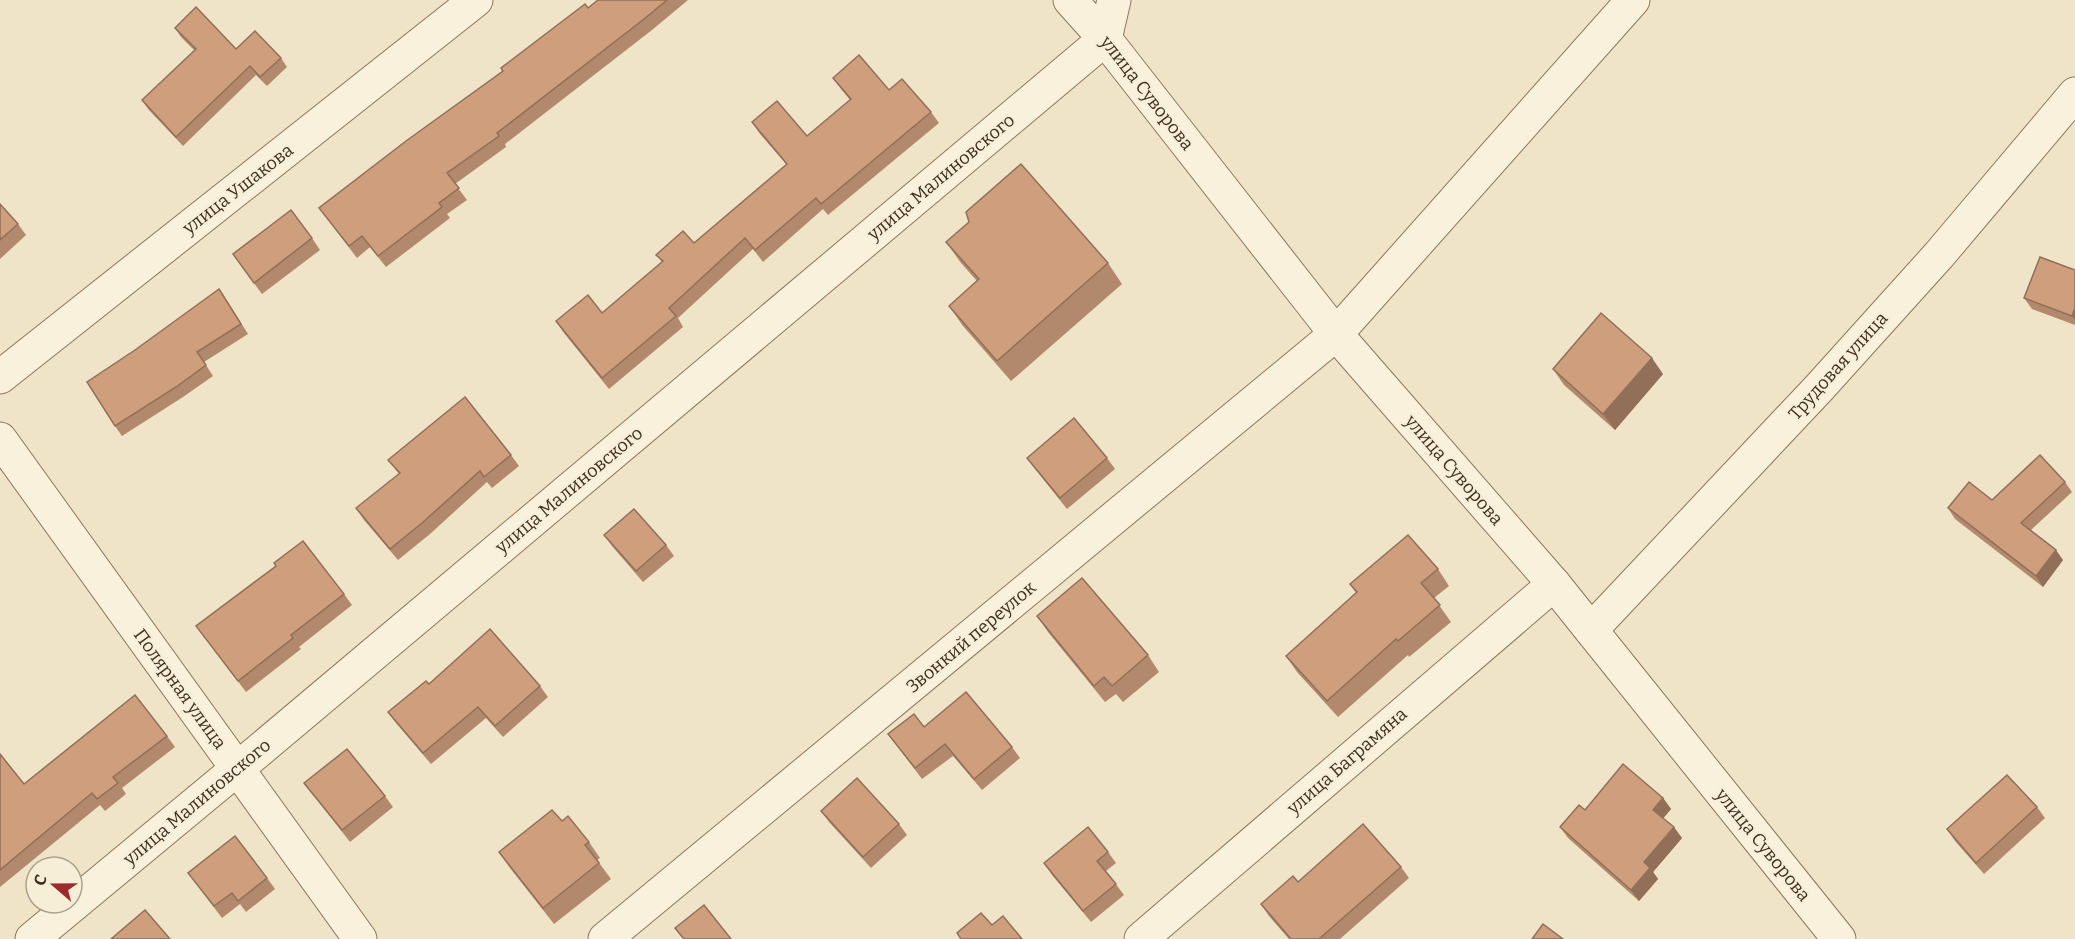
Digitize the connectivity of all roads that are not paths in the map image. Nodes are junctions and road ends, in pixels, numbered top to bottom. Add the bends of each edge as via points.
1 (476, 0) edge
2 (1071, 0) edge
3 (1114, 0) edge
4 (1633, 0) edge
5 (1105, 39) junction
6 (2075, 94) edge
7 (1336, 334) junction
8 (0, 378) edge
9 (0, 439) edge
10 (1554, 584) junction
11 (1591, 630) junction
12 (237, 769) junction
13 (32, 939) edge
14 (360, 939) edge
15 (605, 939) edge
16 (1140, 939) edge
17 (1839, 939) edge

1 - 8 street, улица Ушакова
2 - 5 street, улица Суворова
3 - 5 street
4 - 7 street, Звонкий переулок
5 - 7 street, улица Суворова
5 - 12 street, улица Малиновского
6 - 11 street, Трудовая улица via 1939,255 1819,388
7 - 10 street, улица Суворова
7 - 15 street, Звонкий переулок
9 - 12 street, Полярная улица
10 - 11 street, улица Суворова
10 - 16 street, улица Баграмяна
11 - 17 street, улица Суворова
12 - 13 street, улица Малиновского
12 - 14 street, Полярная улица

